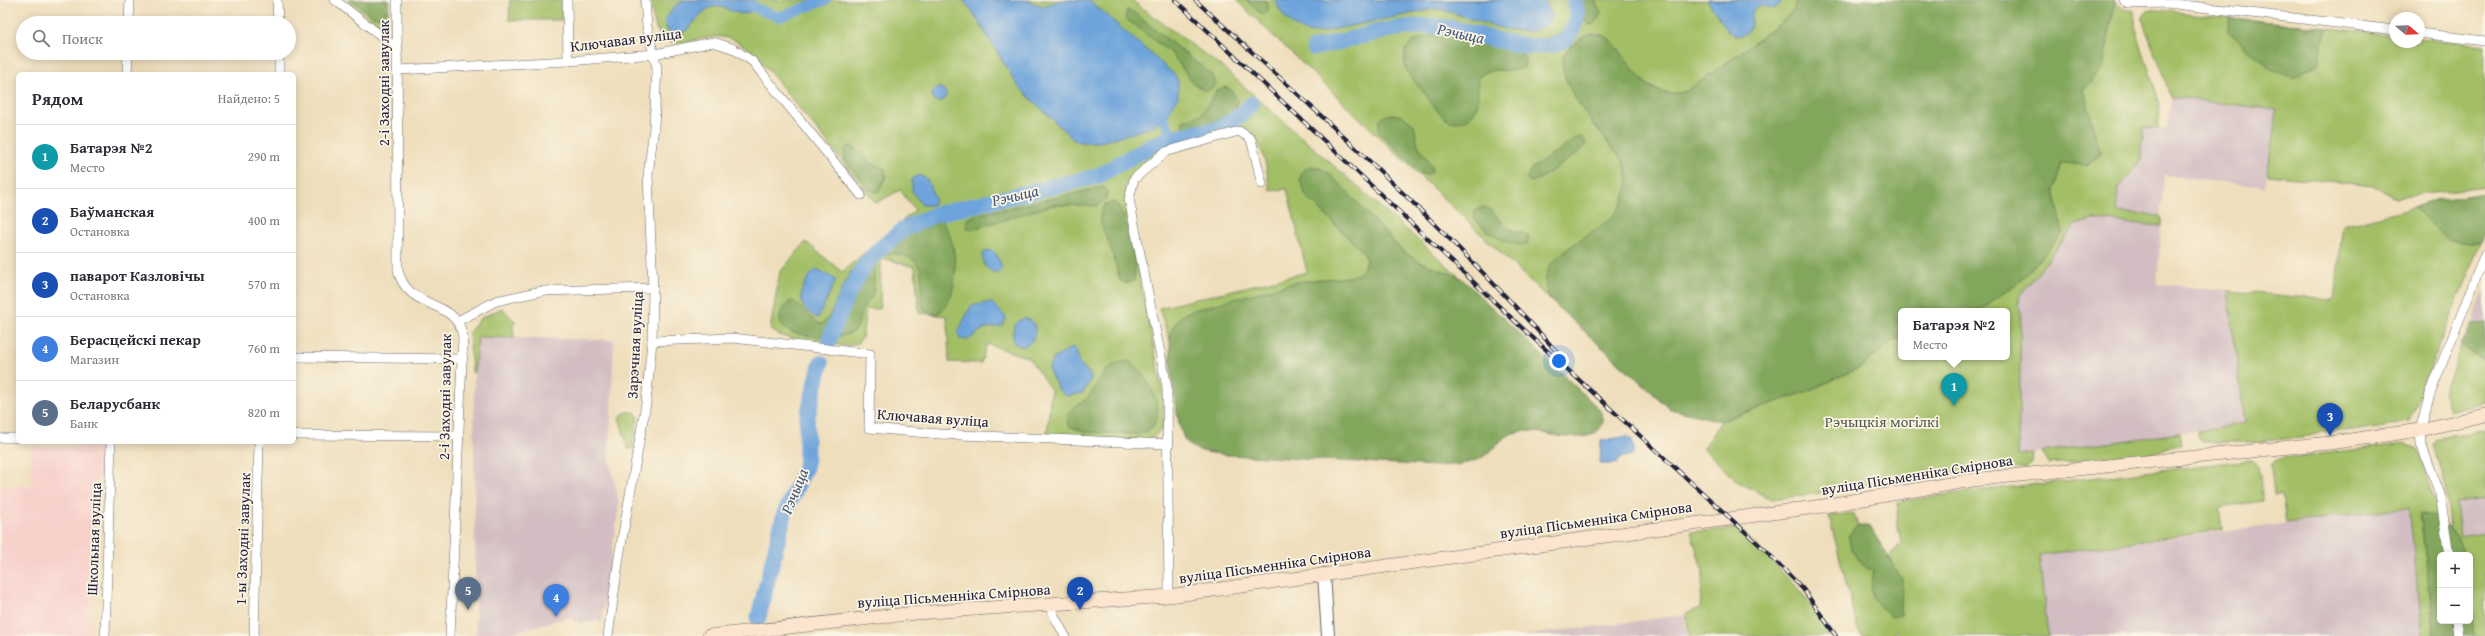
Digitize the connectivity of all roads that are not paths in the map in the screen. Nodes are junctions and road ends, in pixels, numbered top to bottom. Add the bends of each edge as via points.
1 (130, 0) edge
2 (278, 0) edge
3 (335, 0) edge
4 (397, 0) edge
5 (567, 0) edge
6 (645, 0) edge
7 (2124, 0) edge
8 (129, 16) edge
9 (278, 16) edge
10 (2389, 29) edge
11 (2425, 34) edge
12 (2485, 41) edge
13 (398, 49) junction
14 (656, 54) junction
15 (128, 60) edge
16 (279, 60) edge
17 (568, 62) junction
18 (398, 70) junction
19 (127, 72) edge
20 (279, 72) edge
21 (1262, 184) dead end
22 (861, 195) dead end
23 (2485, 254) edge
24 (653, 288) junction
25 (458, 321) junction
26 (652, 341) junction
27 (296, 357) edge
28 (463, 359) junction
29 (2485, 415) edge
30 (2420, 430) junction
31 (296, 435) edge
32 (459, 436) junction
33 (0, 438) edge
34 (16, 438) edge
35 (111, 444) edge
36 (259, 444) edge
37 (1169, 444) junction
38 (2449, 552) edge
39 (1324, 574) junction
40 (1169, 596) junction
41 (1049, 606) junction
42 (2456, 624) edge
43 (105, 636) edge
44 (254, 636) edge
45 (450, 636) edge
46 (608, 636) edge
47 (709, 636) edge
48 (1065, 636) edge
49 (1328, 636) edge
50 (2458, 636) edge

1 - 8 street
2 - 9 street
3 - 13 street
4 - 13 street, 2-і Заходні завулак
5 - 17 street
6 - 14 street, Зарэчная вуліца via 647,27
7 - 10 street via 2129,4 2167,3
11 - 12 street
13 - 18 street, 2-і Заходні завулак
14 - 17 street, Ключавая вуліца
14 - 22 street, Ключавая вуліца via 712,42 732,48 752,61
14 - 24 street, Зарэчная вуліца via 658,68 648,175
15 - 19 street
16 - 20 street
17 - 18 street, Ключавая вуліца
18 - 25 street, 2-і Заходні завулак via 400,276 405,287 415,297 450,312
21 - 37 street via 1251,140 1239,131 1165,152 1134,179 1129,199 1167,387
23 - 30 street via 2430,394
24 - 25 street via 542,291 496,301
24 - 26 street, Зарэчная вуліца
25 - 28 street, 2-і Заходні завулак via 463,337
26 - 37 street, Ключавая вуліца via 733,338 870,354 869,428 939,434
26 - 46 street, Зарэчная вуліца via 646,403
27 - 28 street
28 - 32 street, 2-і Заходні завулак
29 - 30 main road, вуліца Пісьменніка Смірнова
30 - 38 street via 2421,444 2440,494
30 - 39 main road, вуліца Пісьменніка Смірнова via 2329,443 1972,480 1823,506
31 - 32 street
32 - 45 street, 2-і Заходні завулак
33 - 34 street
35 - 43 street, Школьная вуліца
36 - 44 street, 1-ы Заходні завулак
37 - 40 street
39 - 40 main road, вуліца Пісьменніка Смірнова
39 - 49 street
40 - 41 main road, вуліца Пісьменніка Смірнова
41 - 47 main road, вуліца Пісьменніка Смірнова via 916,613
41 - 48 street
42 - 50 street

